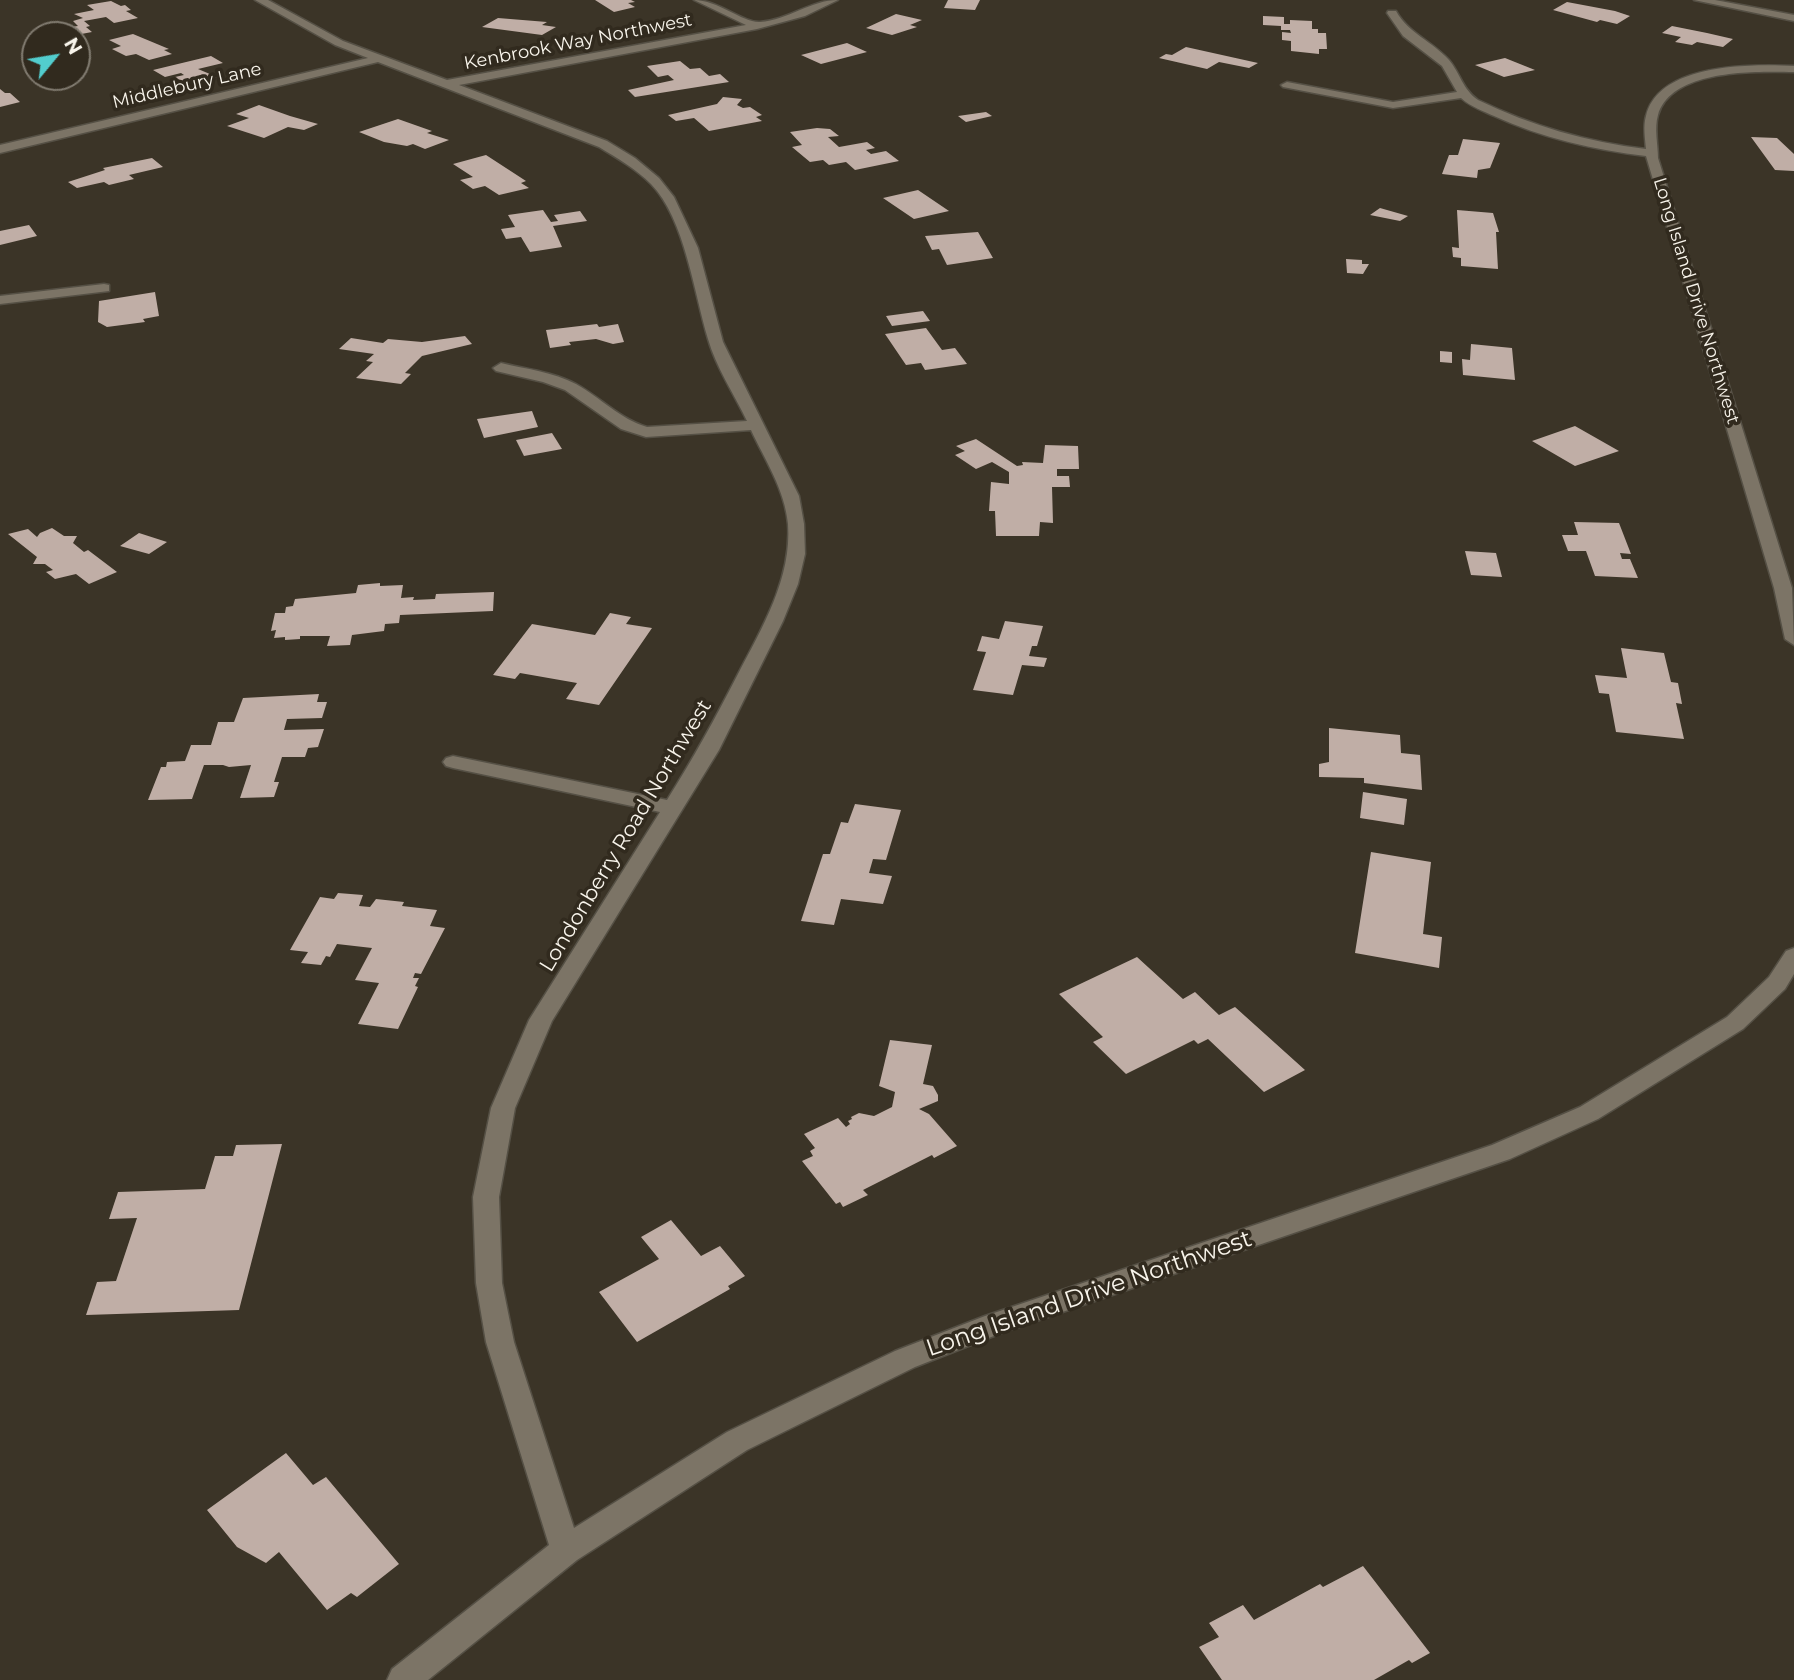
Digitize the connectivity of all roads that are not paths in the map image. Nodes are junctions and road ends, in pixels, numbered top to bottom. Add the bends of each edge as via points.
1 (260, 0) edge
2 (699, 0) edge
3 (833, 0) edge
4 (1699, 0) edge
5 (1392, 13) dead end
6 (1794, 18) edge
7 (757, 26) junction
8 (381, 58) junction
9 (1794, 69) edge
10 (449, 84) junction
11 (1287, 85) dead end
12 (1465, 94) junction
13 (0, 149) edge
14 (1652, 153) junction
15 (104, 288) dead end
16 (0, 300) edge
17 (501, 368) dead end
18 (756, 425) junction
19 (1794, 639) edge
20 (453, 762) dead end
21 (673, 808) junction
22 (1794, 956) edge
23 (566, 1549) junction
24 (403, 1680) edge

1 - 8 street, Londonberry Road Northwest via 310,29
2 - 7 street
3 - 7 street, Kenbrook Way Northwest
4 - 6 street
5 - 12 street via 1396,24 1445,61
7 - 10 street, Kenbrook Way Northwest
8 - 10 street, Londonberry Road Northwest
8 - 13 street, Middlebury Lane
9 - 14 street, Long Island Drive Northwest via 1720,72 1672,89 1652,114
10 - 18 street, Londonberry Road Northwest via 603,144 655,181 683,226 716,342
11 - 12 street via 1393,105
12 - 14 street via 1528,127 1618,150
14 - 19 street, Long Island Drive Northwest
15 - 16 street
17 - 18 street via 570,387 627,426 646,432
18 - 21 street, Londonberry Road Northwest via 791,496 796,524 794,564 774,621 709,750
20 - 21 street
21 - 23 street, Londonberry Road Northwest via 541,1020 503,1108 486,1196 489,1283 500,1342
22 - 23 street, Long Island Drive Northwest via 1777,983 1735,1023 1589,1113 1501,1152 995,1324 905,1359 737,1441
23 - 24 street, Long Island Drive Northwest

